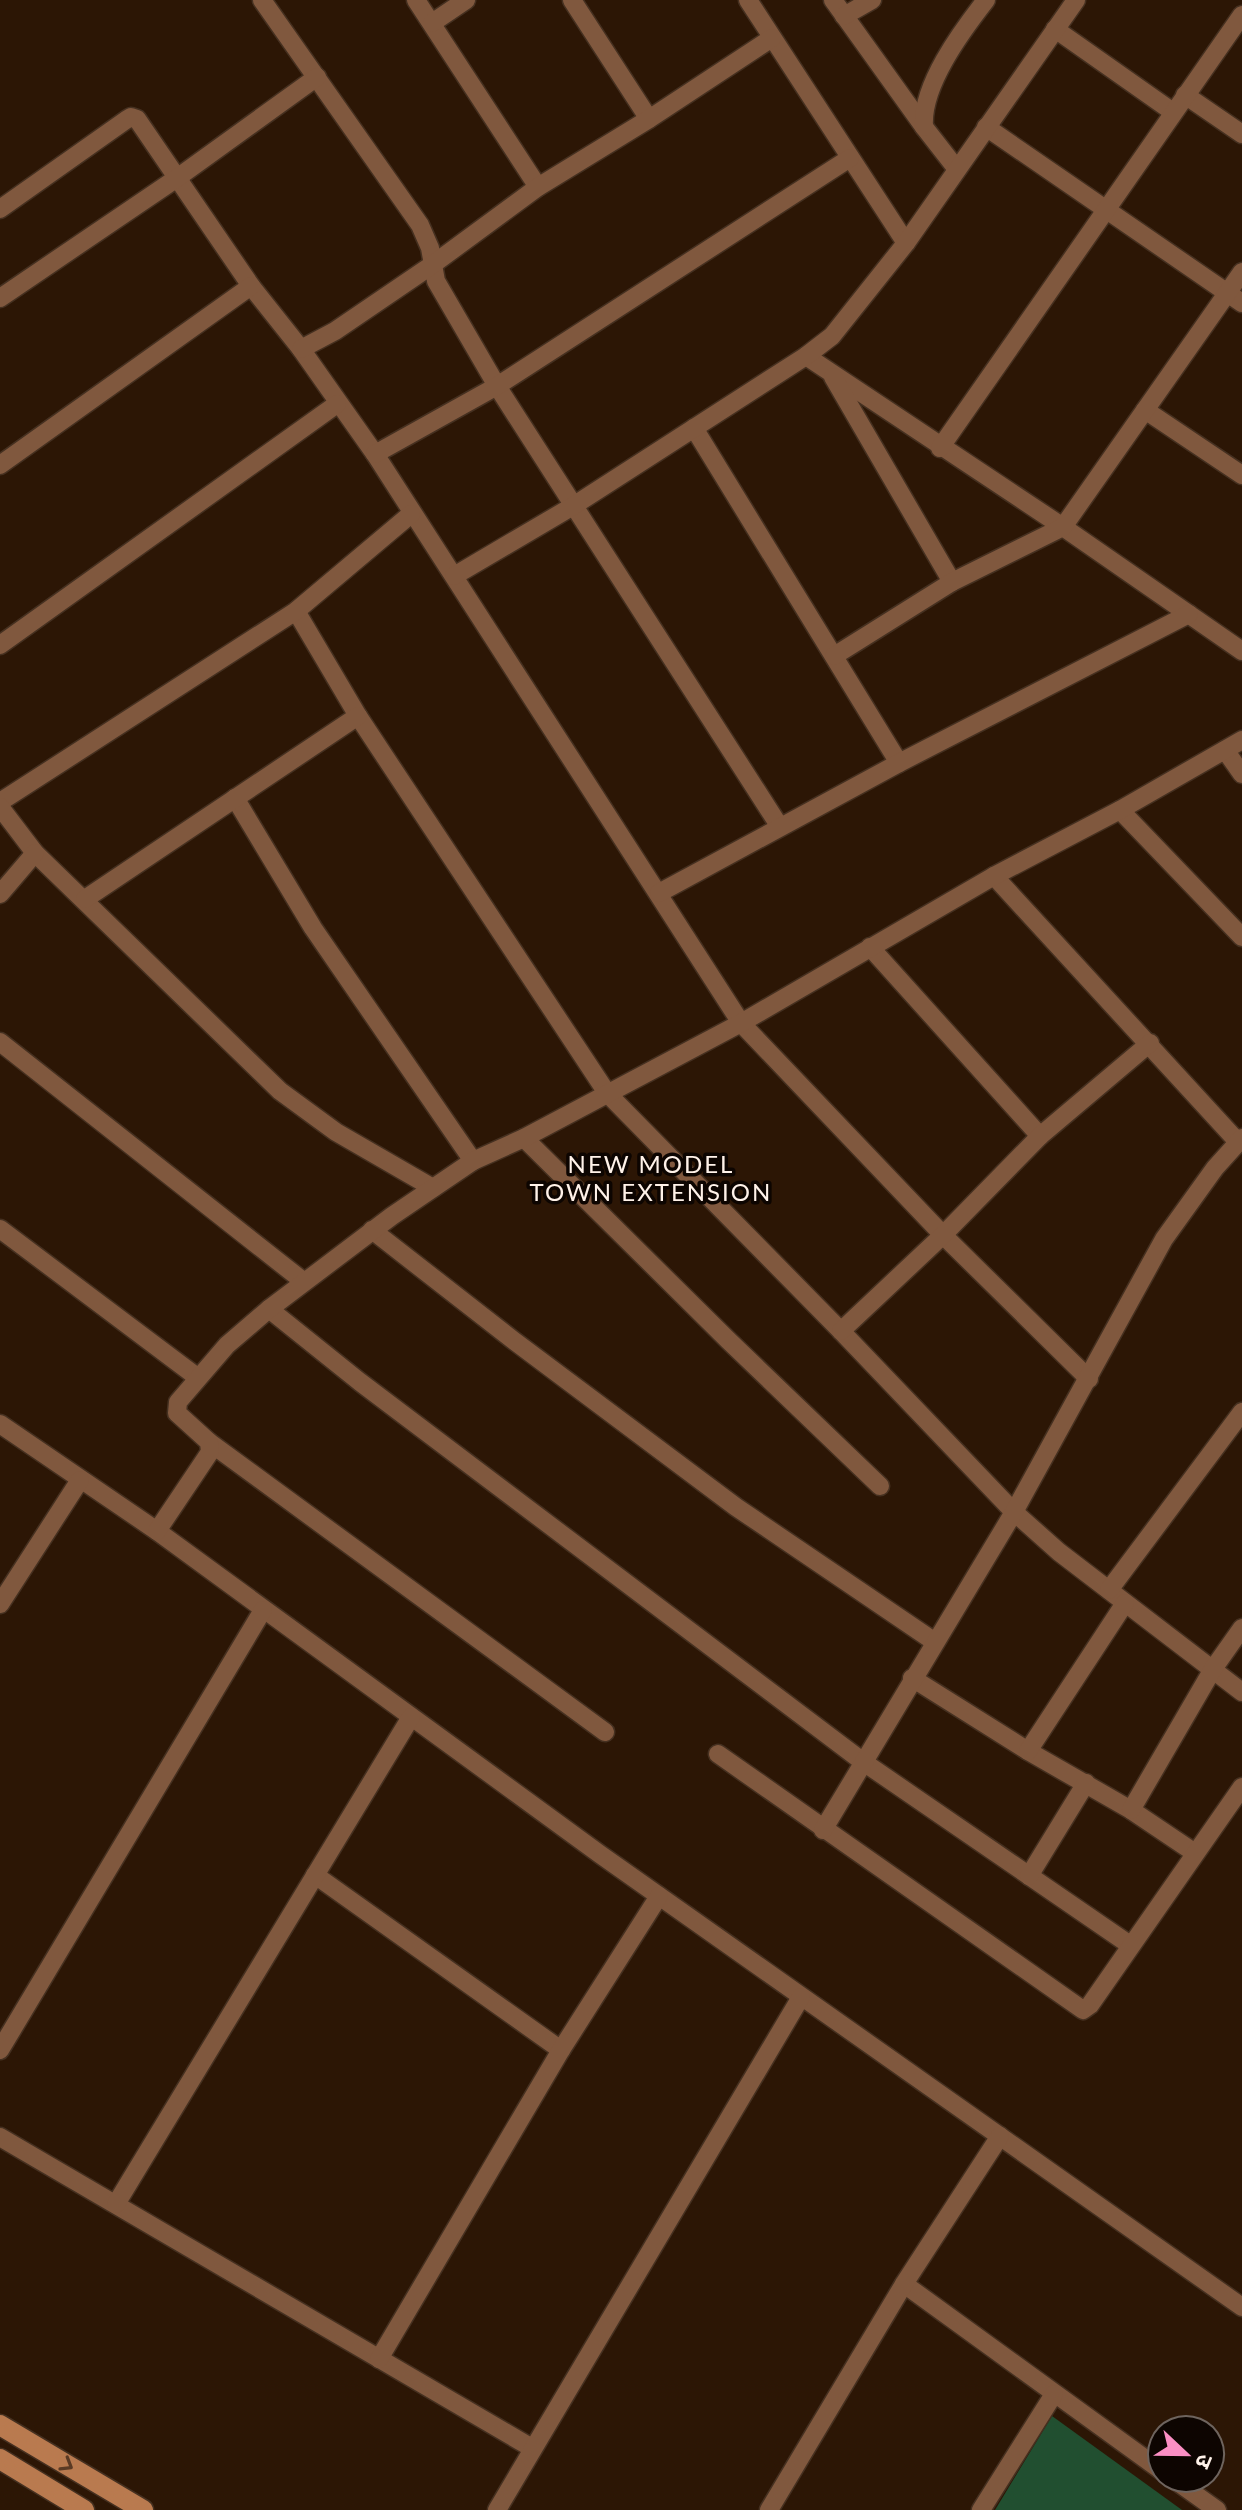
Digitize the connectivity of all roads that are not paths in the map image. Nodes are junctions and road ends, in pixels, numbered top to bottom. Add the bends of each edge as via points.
1 (262, 0) edge
2 (416, 0) edge
3 (466, 0) edge
4 (572, 0) edge
5 (748, 0) edge
6 (833, 0) edge
7 (872, 0) edge
8 (986, 0) edge
9 (1072, 2) edge
10 (1242, 15) edge
11 (844, 16) junction
12 (432, 23) junction
13 (1055, 29) junction
14 (772, 38) junction
15 (317, 77) junction
16 (1185, 95) junction
17 (1173, 112) junction
18 (649, 119) junction
19 (924, 127) junction
20 (986, 127) junction
21 (1242, 134) edge
22 (850, 158) junction
23 (956, 168) junction
24 (177, 178) junction
25 (538, 187) junction
26 (0, 209) edge
27 (1105, 209) junction
28 (906, 243) junction
29 (432, 265) junction
30 (1242, 272) edge
31 (251, 286) junction
32 (0, 298) edge
33 (1235, 298) edge
34 (301, 349) junction
35 (806, 356) junction
36 (831, 373) junction
37 (497, 386) junction
38 (337, 404) junction
39 (1145, 410) junction
40 (694, 428) junction
41 (940, 448) junction
42 (375, 454) junction
43 (0, 465) edge
44 (1242, 475) edge
45 (573, 506) junction
46 (411, 514) junction
47 (1063, 527) junction
48 (454, 576) junction
49 (952, 582) junction
50 (296, 611) junction
51 (1189, 614) junction
52 (0, 645) edge
53 (1242, 651) edge
54 (834, 656) junction
55 (358, 716) junction
56 (1242, 740) edge
57 (1225, 750) junction
58 (899, 763) junction
59 (1242, 774) edge
60 (235, 798) junction
61 (0, 804) edge
62 (1120, 810) junction
63 (780, 827) junction
64 (35, 853) junction
65 (994, 876) junction
66 (659, 893) junction
67 (0, 894) edge
68 (85, 899) junction
69 (1242, 937) edge
70 (870, 947) junction
71 (741, 1023) junction
72 (0, 1042) edge
73 (1150, 1043) junction
74 (607, 1093) junction
75 (1040, 1136) junction
76 (524, 1138) junction
77 (1240, 1140) edge
78 (473, 1161) junction
79 (433, 1188) junction
80 (0, 1229) edge
81 (372, 1230) junction
82 (943, 1235) junction
83 (303, 1281) junction
84 (269, 1309) junction
85 (841, 1331) junction
86 (197, 1377) junction
87 (1089, 1379) junction
88 (1242, 1412) edge
89 (0, 1424) edge
90 (209, 1442) junction
91 (80, 1480) junction
92 (880, 1486) dead end
93 (1014, 1512) junction
94 (157, 1531) junction
95 (1109, 1590) junction
96 (1125, 1603) junction
97 (0, 1604) edge
98 (263, 1610) junction
99 (1242, 1628) edge
100 (935, 1642) junction
101 (1213, 1669) junction
102 (912, 1678) junction
103 (1242, 1692) edge
104 (411, 1717) junction
105 (605, 1732) dead end
106 (1028, 1751) junction
107 (718, 1754) dead end
108 (862, 1761) junction
109 (1086, 1783) junction
110 (1242, 1787) edge
111 (1131, 1810) junction
112 (823, 1830) junction
113 (1195, 1853) junction
114 (315, 1875) junction
115 (1029, 1876) junction
116 (659, 1896) junction
117 (1130, 1945) junction
118 (801, 1997) junction
119 (0, 2050) edge
120 (561, 2050) junction
121 (1000, 2136) junction
122 (0, 2137) edge
123 (116, 2204) junction
124 (904, 2284) junction
125 (1242, 2307) edge
126 (379, 2359) junction
127 (1054, 2394) junction
128 (0, 2425) edge
129 (532, 2448) junction
130 (0, 2459) edge
131 (1146, 2460) edge
132 (1194, 2494) edge
133 (84, 2510) edge
134 (143, 2510) edge
135 (497, 2510) edge
136 (769, 2510) edge
137 (981, 2510) edge
138 (1217, 2510) edge

1 - 15 street
2 - 12 street
3 - 12 street
4 - 18 street
5 - 14 street
6 - 11 street
7 - 11 street
8 - 19 street via 930,90
9 - 13 street
10 - 16 street
11 - 19 street
12 - 25 street
13 - 17 street
13 - 20 street
14 - 18 street
14 - 22 street
15 - 24 street
15 - 29 street via 420,225
16 - 17 street
16 - 21 street
17 - 27 street
18 - 25 street
19 - 23 street
20 - 23 street
20 - 27 street
22 - 28 street
22 - 37 street
23 - 28 street
24 - 26 street via 131,117
24 - 31 street
24 - 32 street
25 - 29 street
27 - 33 street
27 - 41 street
28 - 35 street via 832,336
29 - 34 street
29 - 37 street via 443,295
30 - 33 street
31 - 34 street
31 - 43 street
33 - 39 street
34 - 38 street
35 - 36 street
35 - 40 street
36 - 41 street
36 - 49 street
37 - 42 street
37 - 45 street
38 - 42 street
38 - 52 street
39 - 44 street
39 - 47 street
40 - 45 street
40 - 54 street
41 - 47 street
42 - 46 street
45 - 48 street
45 - 63 street
46 - 48 street
46 - 50 street
47 - 49 street
47 - 51 street
48 - 66 street
49 - 54 street
50 - 55 street
50 - 61 street
51 - 53 street
51 - 58 street
54 - 58 street
55 - 60 street
55 - 74 street
56 - 57 street
57 - 59 street
57 - 62 street
58 - 63 street
60 - 68 street
60 - 78 street via 313,928
61 - 64 street
62 - 65 street
62 - 69 street
63 - 66 street
64 - 67 street
64 - 68 street
65 - 70 street
65 - 73 street
66 - 71 street
68 - 79 street via 280,1091 336,1132
70 - 71 street
70 - 75 street
71 - 74 street
71 - 82 street
72 - 83 street
73 - 75 street
73 - 77 street
74 - 76 street
74 - 85 street
75 - 82 street
76 - 78 street
76 - 92 street
77 - 87 street via 1164,1239
78 - 79 street
79 - 81 street
80 - 86 street
81 - 83 street
81 - 100 street via 736,1507
82 - 85 street
82 - 87 street
83 - 84 street
84 - 86 street
84 - 108 street
85 - 93 street
86 - 90 street via 175,1408
87 - 93 street
88 - 95 street
89 - 91 street
90 - 94 street via 210,1452
90 - 105 street
91 - 94 street
91 - 97 street
93 - 95 street
93 - 100 street
94 - 98 street
95 - 96 street
96 - 101 street
96 - 106 street
98 - 104 street
98 - 119 street
99 - 101 street
100 - 102 street
101 - 103 street
101 - 111 street
102 - 106 street
102 - 108 street
104 - 114 street
104 - 116 street
106 - 109 street
107 - 112 street
108 - 112 street
108 - 115 street
109 - 111 street
109 - 115 street
110 - 113 street
111 - 113 street
112 - 117 street via 1083,2010
113 - 117 street
114 - 120 street
114 - 123 street
115 - 117 street
116 - 118 street
116 - 120 street
118 - 121 street
118 - 129 street
120 - 126 street
121 - 124 street
121 - 125 street
122 - 123 street
123 - 126 street
124 - 127 street
124 - 136 street
126 - 129 street
127 - 131 street
127 - 137 street
128 -> 134 main road
129 - 135 street
130 - 133 main road
132 - 138 street

